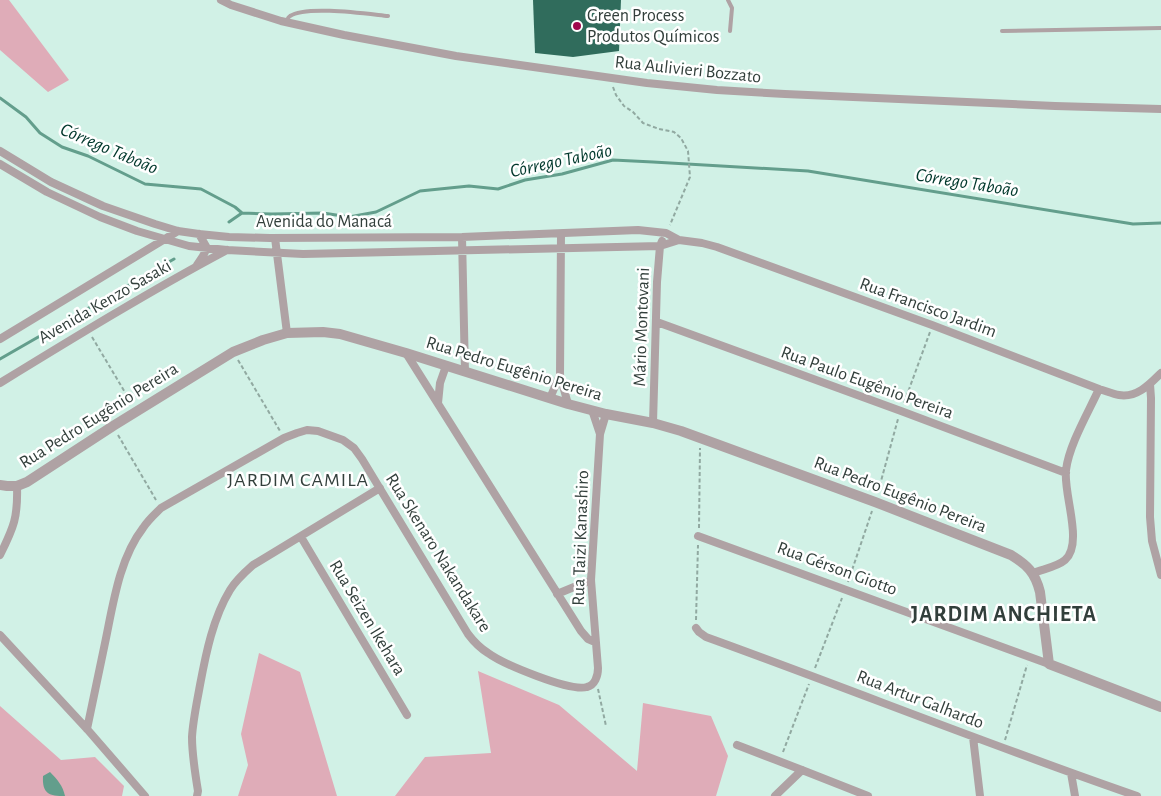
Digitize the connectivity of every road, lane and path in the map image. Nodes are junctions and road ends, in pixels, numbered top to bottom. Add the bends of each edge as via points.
1 (221, 0) edge
2 (728, 0) edge
3 (388, 16) dead end
4 (286, 22) junction
5 (1161, 28) edge
6 (730, 31) dead end
7 (1002, 31) dead end
8 (610, 77) junction
9 (1161, 109) edge
10 (0, 151) edge
11 (0, 164) edge
12 (178, 231) junction
13 (666, 233) junction
14 (200, 234) junction
15 (561, 234) junction
16 (462, 237) junction
17 (275, 238) junction
18 (164, 240) junction
19 (679, 240) junction
20 (660, 246) junction
21 (206, 248) junction
22 (560, 248) junction
23 (227, 250) junction
24 (463, 251) junction
25 (277, 253) junction
26 (196, 267) junction
27 (657, 322) junction
28 (932, 325) junction
29 (88, 329) junction
30 (286, 333) junction
31 (0, 339) edge
32 (233, 352) junction
33 (406, 353) junction
34 (446, 366) junction
35 (465, 372) junction
36 (1161, 372) edge
37 (560, 375) junction
38 (0, 383) edge
39 (1150, 384) junction
40 (1100, 389) junction
41 (550, 398) junction
42 (438, 403) junction
43 (568, 404) junction
44 (592, 410) junction
45 (901, 411) junction
46 (137, 412) junction
47 (606, 414) junction
48 (653, 423) junction
49 (113, 426) junction
50 (600, 434) junction
51 (284, 438) junction
52 (700, 438) junction
53 (1066, 473) junction
54 (0, 485) edge
55 (17, 486) junction
56 (380, 488) junction
57 (875, 502) junction
58 (161, 508) junction
59 (301, 536) junction
60 (698, 536) junction
61 (0, 555) edge
62 (1033, 573) junction
63 (1161, 575) edge
64 (591, 580) junction
65 (846, 589) junction
66 (557, 594) junction
67 (696, 628) joint
68 (0, 635) edge
69 (596, 642) junction
70 (1029, 657) junction
71 (1048, 664) junction
72 (812, 675) junction
73 (596, 680) junction
74 (1161, 707) edge
75 (407, 715) dead end
76 (606, 726) dead end
77 (88, 729) junction
78 (973, 737) junction
79 (737, 746) dead end
80 (1002, 747) junction
81 (780, 762) junction
82 (802, 770) junction
83 (1071, 773) junction
84 (145, 796) edge
85 (197, 796) edge
86 (775, 796) edge
87 (868, 796) edge
88 (980, 796) edge
89 (1075, 796) edge
90 (1137, 796) edge

1 - 4 street, Rua Aulivieri Bozzato
2 - 6 lane via 732,8
3 - 4 lane via 306,10 290,16
4 - 8 street, Rua Aulivieri Bozzato via 456,56
5 - 7 lane
8 - 9 street, Rua Aulivieri Bozzato via 717,90 785,94
8 - 13 path via 624,106 643,123 674,132 688,150 690,177
10 - 12 street, Avenida do Manacá via 86,199
11 - 18 street, Avenida do Manacá via 74,206
12 - 14 street, Avenida do Manacá
12 - 18 street
13 - 15 street, Avenida do Manacá via 638,230
13 - 19 street, Rua Francisco Jardim
13 - 20 street, Mário Montovani
14 - 17 street, Avenida do Manacá
14 - 21 street
15 - 16 street, Avenida do Manacá
15 - 22 street
16 - 17 street, Avenida do Manacá
16 - 24 street
17 - 25 street
18 - 21 street, Avenida do Manacá
18 - 31 street
19 - 20 street, Rua Francisco Jardim
19 - 28 street, Rua Francisco Jardim via 717,247
20 - 22 street, Avenida do Manacá
20 - 27 street, Mário Montovani
21 - 23 street, Avenida do Manacá
21 - 26 street
22 - 24 street, Avenida do Manacá
22 - 37 street
23 - 25 street, Avenida do Manacá
23 - 26 street, Avenida Kenzo Sasaki
24 - 25 street, Avenida do Manacá
24 - 35 street
25 - 30 street
26 - 29 street, Avenida Kenzo Sasaki
27 - 45 street, Rua Paulo Eugênio Pereira
27 - 48 street, Mário Montovani
28 - 40 street, Rua Francisco Jardim
28 - 45 path
29 - 38 street, Avenida Kenzo Sasaki
29 - 46 path
30 - 32 street, Rua Pedro Eugênio Pereira
30 - 33 street, Rua Pedro Eugênio Pereira via 340,334
32 - 46 street, Rua Pedro Eugênio Pereira
32 - 51 path
33 - 34 street, Rua Pedro Eugênio Pereira
33 - 42 street
34 - 35 street, Rua Pedro Eugênio Pereira
34 - 42 street
35 - 41 street, Rua Pedro Eugênio Pereira
36 - 39 street, Rua Francisco Jardim
37 - 41 street
37 - 43 street
39 - 40 street, Rua Francisco Jardim via 1129,395
39 - 63 street via 1150,517 1152,542
40 - 53 street via 1071,449
41 - 43 street, Rua Pedro Eugênio Pereira
42 - 66 street
43 - 44 street, Rua Pedro Eugênio Pereira
44 - 47 street, Rua Pedro Eugênio Pereira
44 - 50 street, Rua Taizi Kanashiro
45 - 53 street, Rua Paulo Eugênio Pereira
45 - 57 path
46 - 49 street, Rua Pedro Eugênio Pereira
47 - 48 street, Rua Pedro Eugênio Pereira
47 - 50 street, Rua Taizi Kanashiro
48 - 52 street, Rua Pedro Eugênio Pereira
49 - 55 street, Rua Pedro Eugênio Pereira via 40,475
49 - 58 path
50 - 64 street, Rua Taizi Kanashiro
51 - 56 street, Rua Skenaro Nakandakare via 307,430 343,440 354,448
51 - 58 street, Rua Skenaro Nakandakare
52 - 57 street, Rua Pedro Eugênio Pereira
52 - 60 path
53 - 62 street via 1073,547 1064,560
54 - 55 street, Rua Pedro Eugênio Pereira
55 - 61 street via 15,523
56 - 59 street
56 - 73 street, Rua Skenaro Nakandakare via 476,645 521,670 574,688 587,687
57 - 62 street, Rua Pedro Eugênio Pereira via 1011,555
57 - 65 path
58 - 77 street, Rua Skenaro Nakandakare via 141,529 125,561 115,592
59 - 75 street, Rua Seizen Ikehara
59 - 85 street via 253,565 230,589 220,609 206,656 194,719 192,738
60 - 65 street, Rua Gérson Giotto
60 - 67 path
62 - 71 street via 1040,592
64 - 66 street
64 - 69 street, Rua Taizi Kanashiro
65 - 70 street, Rua Gérson Giotto
65 - 72 path
66 - 69 street via 581,631
67 - 72 street, Rua Artur Galhardo via 706,637
68 - 77 street
69 - 73 street
70 - 71 street, Rua Gérson Giotto
70 - 80 path
71 - 74 street, Rua Gérson Giotto
72 - 78 street, Rua Artur Galhardo
72 - 81 path
73 - 76 path
77 - 84 street
78 - 80 street, Rua Artur Galhardo
78 - 88 street
79 - 81 street
80 - 83 street, Rua Artur Galhardo
81 - 82 street
82 - 86 street
82 - 87 street
83 - 89 street
83 - 90 street, Rua Artur Galhardo

